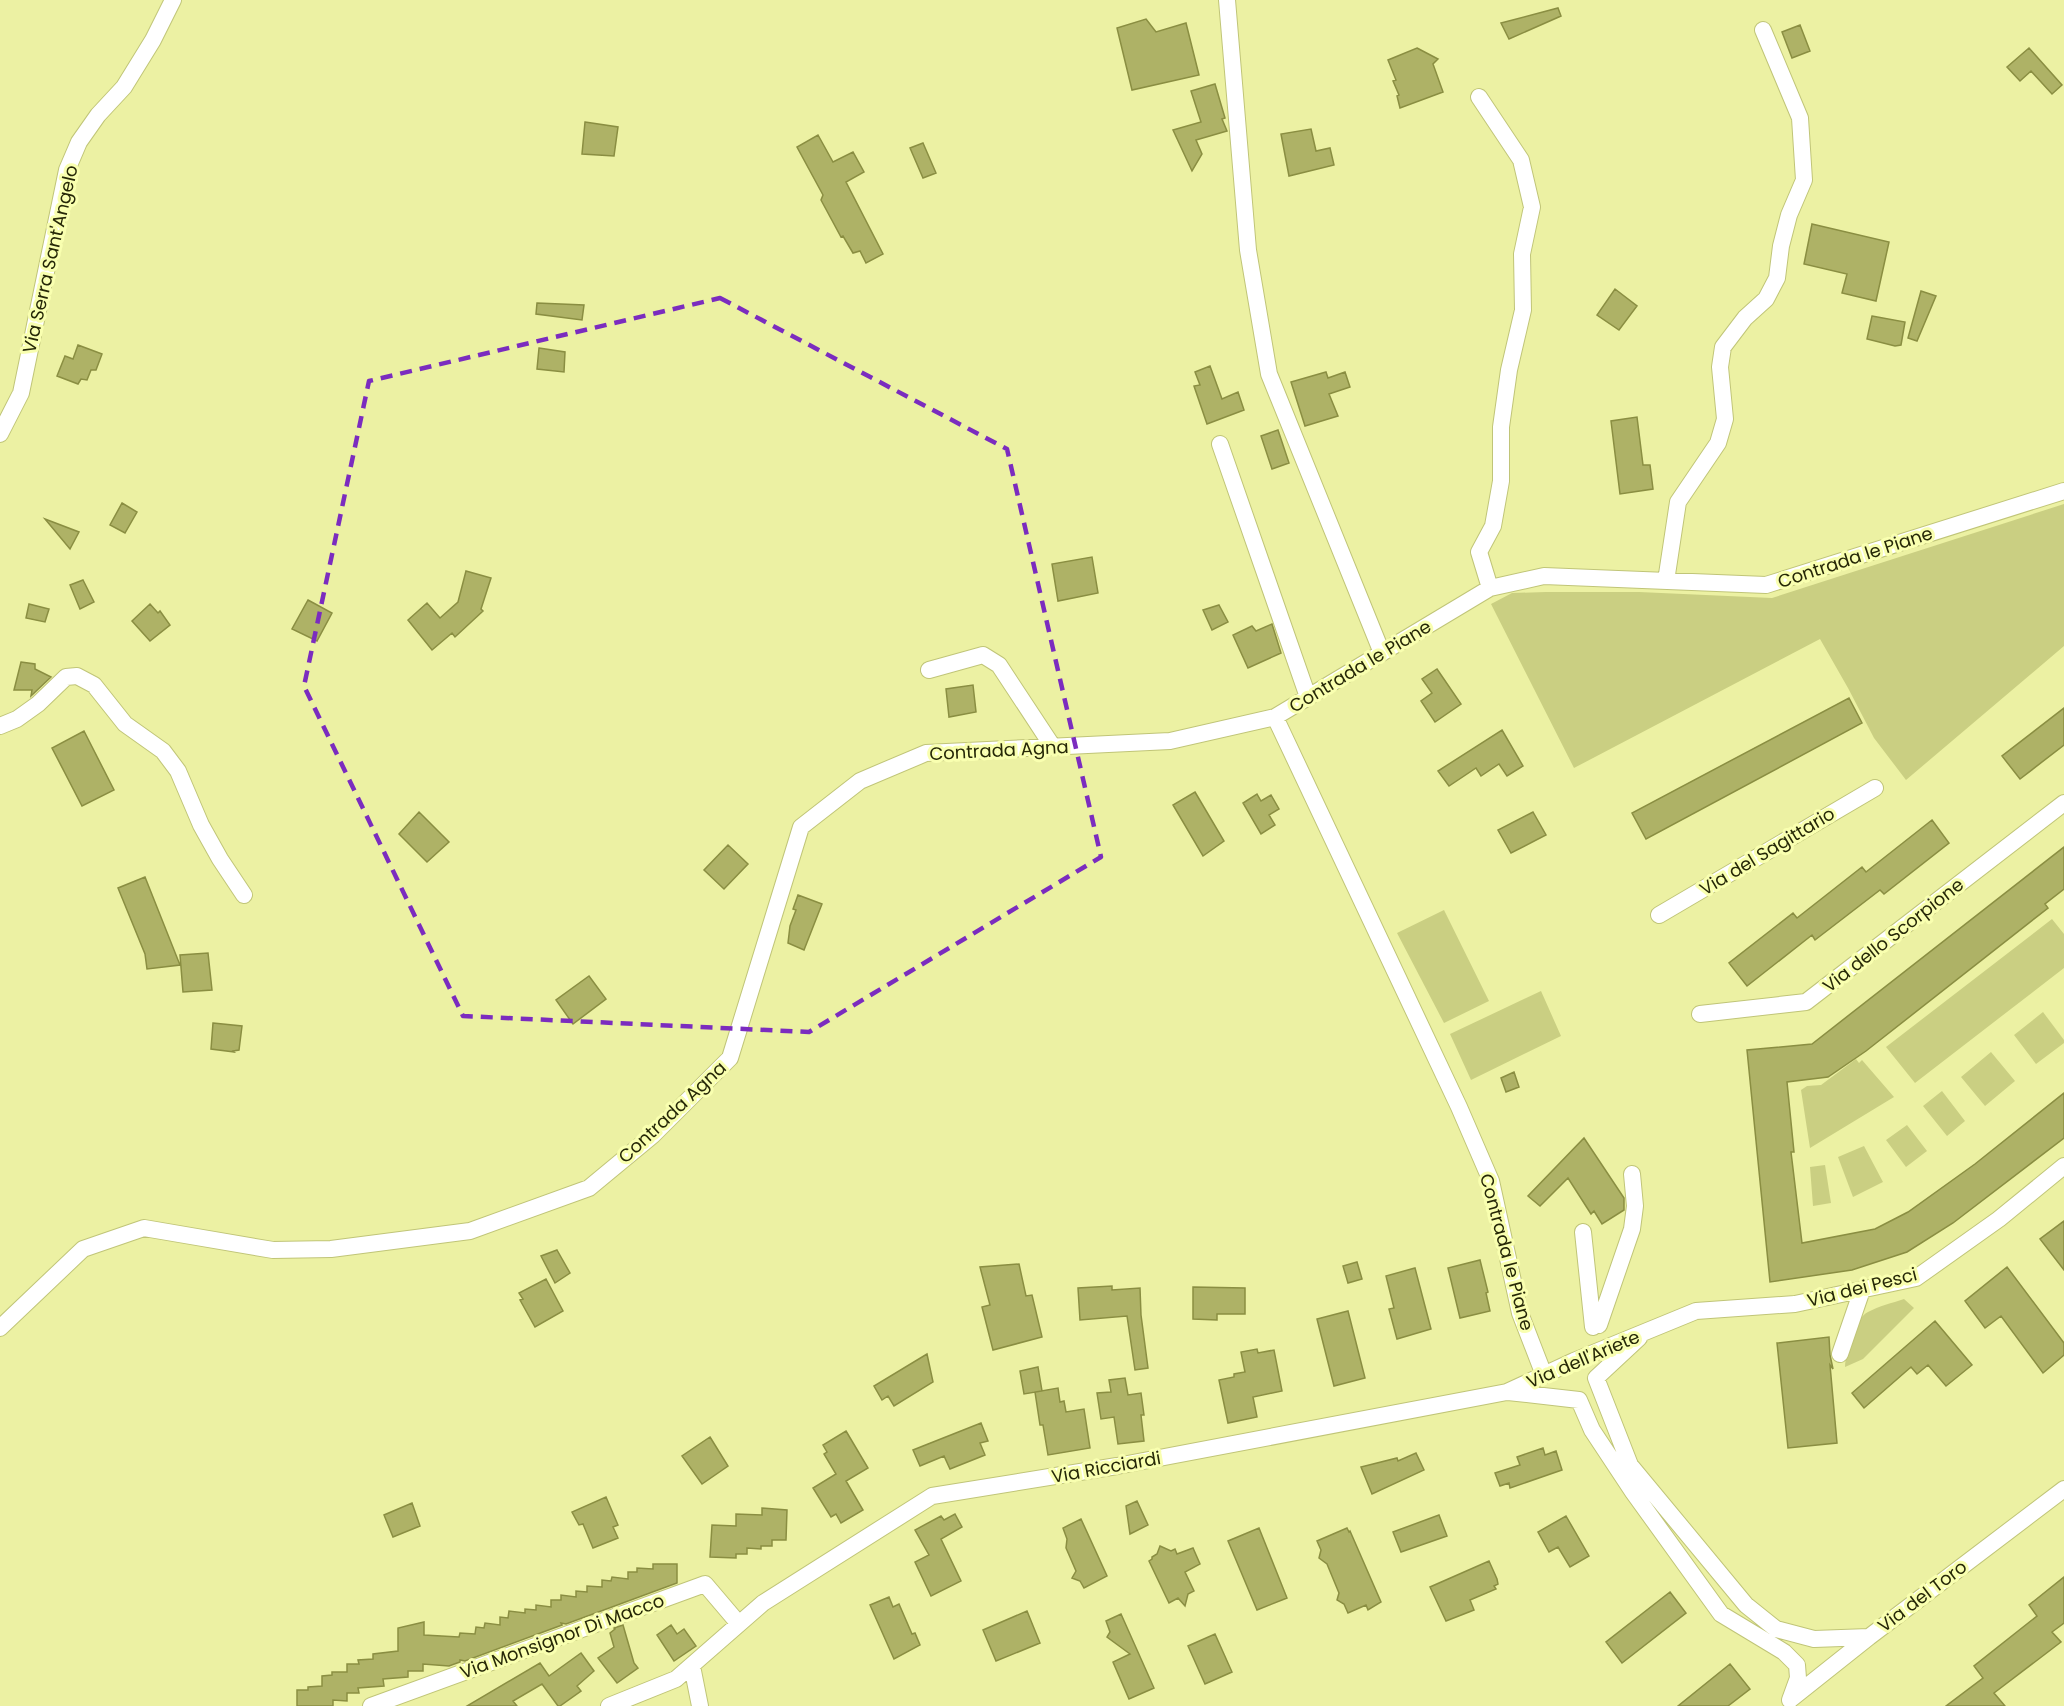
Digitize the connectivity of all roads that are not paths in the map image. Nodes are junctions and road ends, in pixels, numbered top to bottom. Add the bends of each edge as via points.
1 (173, 0) edge
2 (1227, 0) edge
3 (1763, 30) dead end
4 (1479, 97) dead end
5 (0, 434) edge
6 (1221, 444) dead end
7 (2064, 491) edge
8 (1666, 581) junction
9 (1490, 588) junction
10 (1382, 653) junction
11 (929, 670) dead end
12 (1308, 697) junction
13 (1275, 717) junction
14 (0, 726) edge
15 (1053, 747) junction
16 (1875, 788) dead end
17 (2064, 803) edge
18 (244, 895) dead end
19 (1659, 915) dead end
20 (1700, 1014) dead end
21 (2064, 1166) edge
22 (1632, 1174) dead end
23 (1582, 1232) dead end
24 (1862, 1290) junction
25 (0, 1328) edge
26 (1646, 1331) junction
27 (1840, 1354) dead end
28 (1574, 1361) junction
29 (1544, 1375) junction
30 (1596, 1378) junction
31 (1507, 1392) junction
32 (1579, 1400) junction
33 (2064, 1489) edge
34 (739, 1624) junction
35 (1869, 1637) junction
36 (692, 1666) junction
37 (1786, 1703) edge
38 (371, 1706) edge
39 (609, 1706) edge
40 (700, 1706) edge

1 - 5 street, Via Serra Sant'Angelo via 124,87 79,142 68,170 21,393
2 - 10 street via 1248,250 1269,374
3 - 8 street via 1800,118 1804,180 1789,215 1777,278 1766,299 1723,347 1720,367 1725,419 1718,443 1678,502
4 - 9 street via 1521,160 1532,207 1522,254 1523,310 1501,427 1501,481 1492,526 1479,552
6 - 12 street
7 - 8 street, Contrada le Piane via 1766,585
8 - 9 street, Contrada le Piane via 1544,576
9 - 10 street, Contrada le Piane
10 - 12 street, Contrada le Piane
11 - 15 street via 983,655 999,665
12 - 13 street, Contrada le Piane
13 - 15 street, Contrada Agna via 1170,741
13 - 29 street, Contrada le Piane via 1491,1181 1520,1313
14 - 18 street via 31,709 66,677 77,676 94,685 125,724 163,752 178,771 201,825
15 - 25 street, Contrada Agna via 926,753 860,781 801,827 730,1058 652,1135 589,1188 470,1231 332,1249 273,1250 144,1228 83,1249
16 - 19 street, Via del Sagittario
17 - 20 street, Via dello Scorpione via 1806,1002
21 - 24 street, Via dei Pesci via 1999,1219 1916,1278
22 - 23 street via 1632,1229 1596,1326
24 - 26 street, Via dei Pesci via 1795,1304 1696,1311
24 - 27 street
26 - 28 street, Via dell'Ariete
26 - 30 street, Via dell'Ariete
28 - 29 street, Via dell'Ariete
28 - 30 street via 1588,1365
28 - 32 street via 1561,1368 1558,1385 1564,1395
29 - 31 street, Via dell'Ariete
30 - 32 street via 1592,1392
30 - 35 street, Via dell'Ariete via 1630,1465 1746,1605 1776,1629 1814,1639
31 - 32 street, Via dell'Ariete
31 - 34 street, Via Ricciardi via 1117,1466 932,1496 763,1603
32 - 37 street, Via dell'Ariete via 1592,1430 1633,1492 1721,1614 1784,1652 1797,1665 1798,1678
33 - 35 street, Via del Toro
34 - 36 street, Via Ricciardi
34 - 38 street, Via Monsignor Di Macco via 705,1584
35 - 37 street, Via del Toro
36 - 39 street, Via Ricciardi via 676,1679
36 - 40 street

